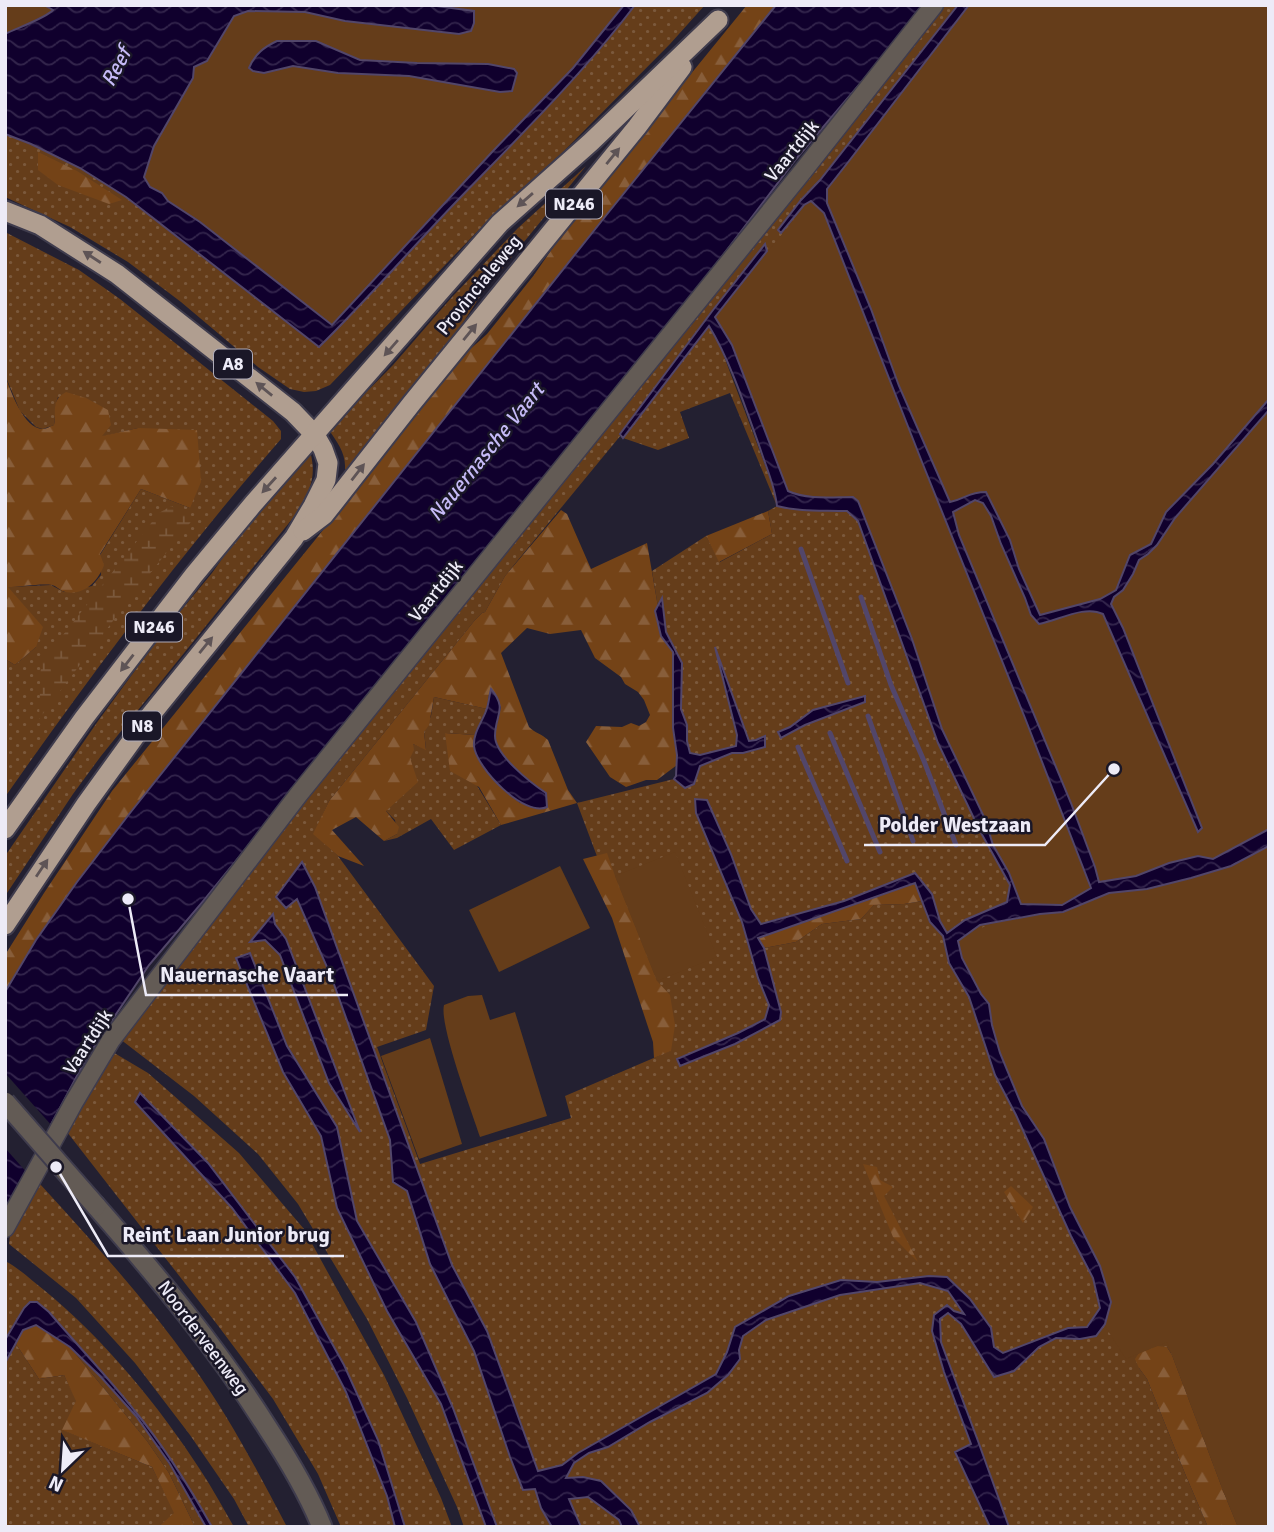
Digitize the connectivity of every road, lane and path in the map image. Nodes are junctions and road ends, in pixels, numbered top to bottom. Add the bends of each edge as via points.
1 (934, 5) edge
2 (724, 12) edge
3 (5, 211) edge
4 (315, 435) junction
5 (294, 538) junction
6 (5, 829) edge
7 (5, 925) edge
8 (5, 1102) edge
9 (5, 1228) edge
10 (322, 1527) edge

1 - 9 street, Vaartdijk via 299,794 111,1040
2 -> 4 highway, Provincialeweg / N246 via 500,223
5 -> 2 highway, Provincialeweg / N246 via 324,515
4 -> 3 highway, A8 via 293,412 117,274 40,225
4 - 5 highway, A8 via 328,464 326,481
4 -> 6 highway, N246 via 194,575
7 -> 5 highway, N8 via 149,717
8 - 10 street, Noorderveenweg, bridge via 205,1337 287,1459

